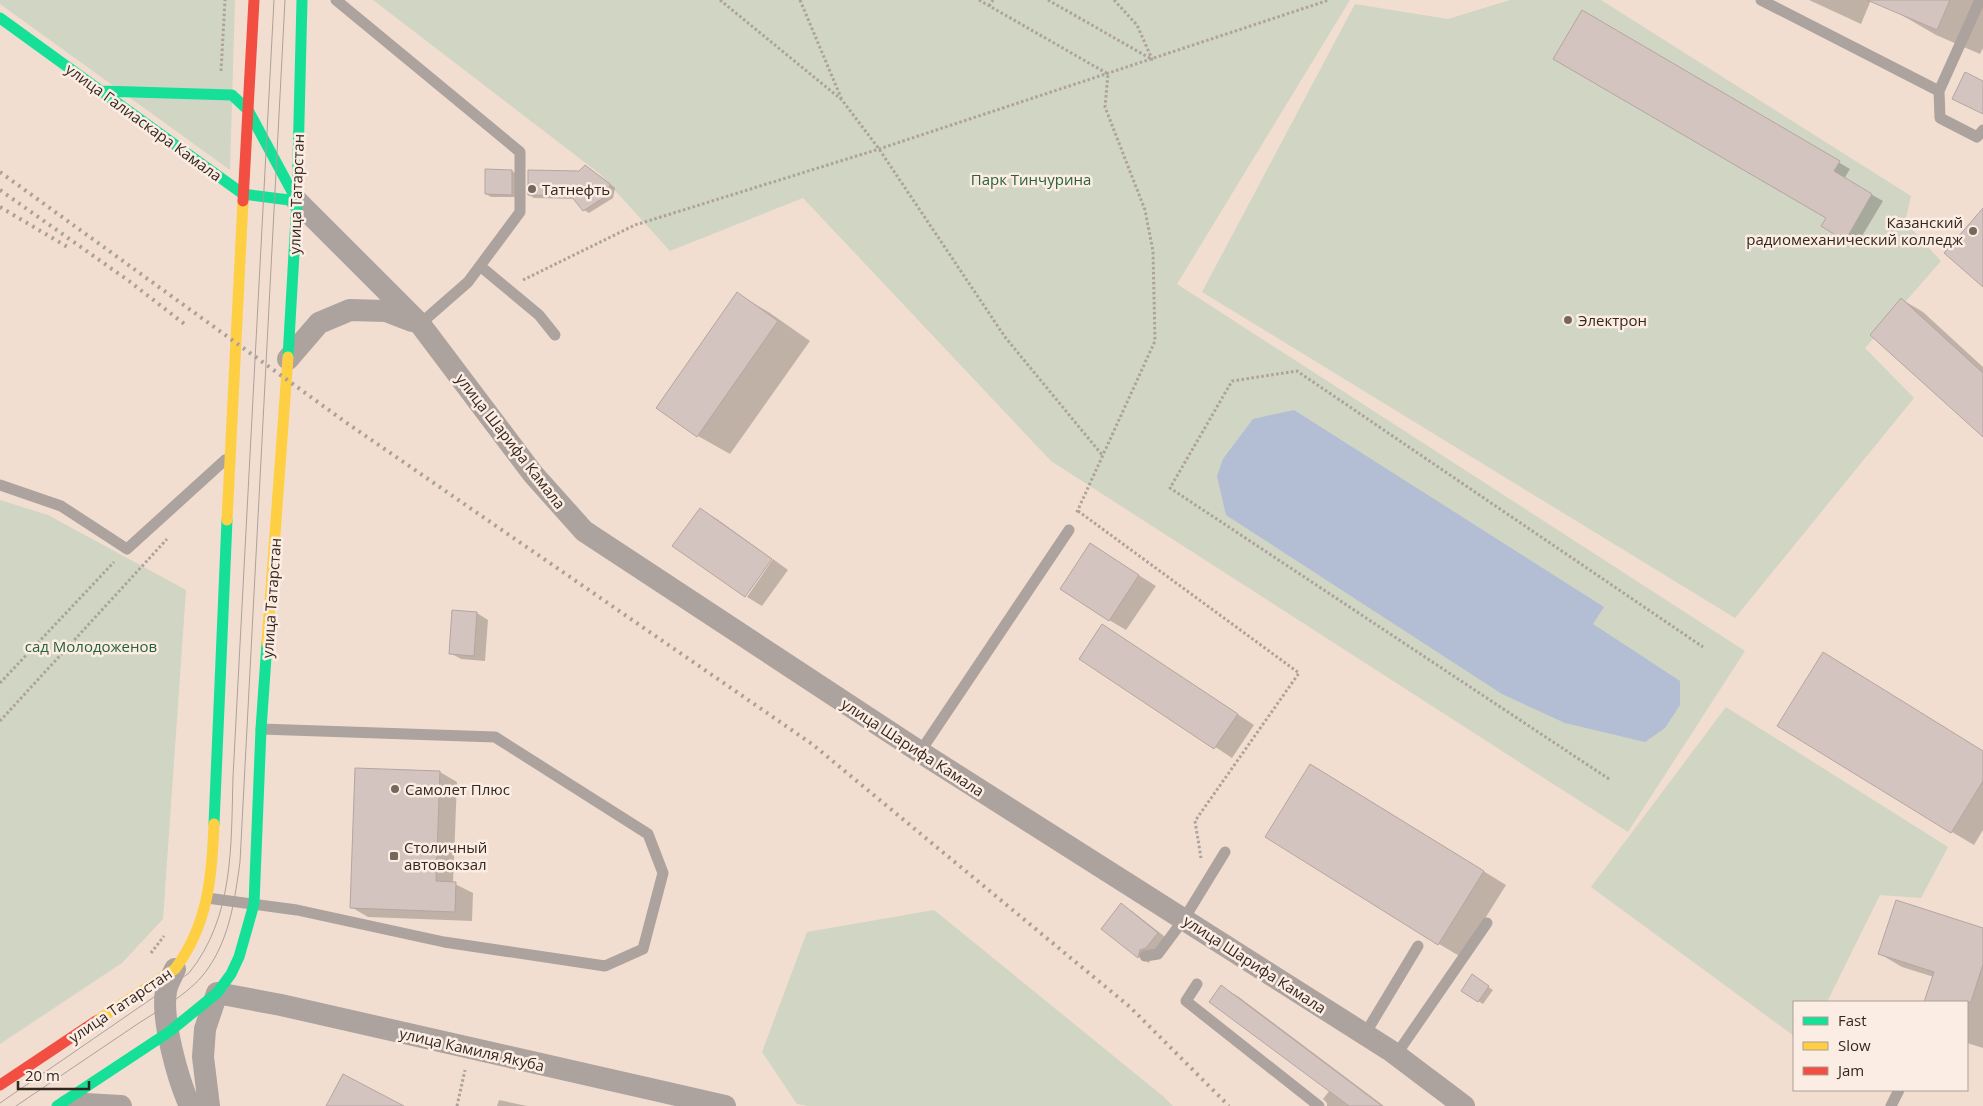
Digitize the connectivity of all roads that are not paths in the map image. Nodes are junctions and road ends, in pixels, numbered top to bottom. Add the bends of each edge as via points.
1 (254, 0) edge
2 (302, 0) edge
3 (336, 0) edge
4 (1761, 0) edge
5 (1980, 0) edge
6 (0, 18) edge
7 (101, 91) junction
8 (1939, 91) junction
9 (248, 110) junction
10 (1983, 130) edge
11 (243, 194) junction
12 (297, 201) junction
13 (480, 266) junction
14 (420, 324) junction
15 (555, 335) dead end
16 (288, 360) junction
17 (230, 456) junction
18 (0, 485) edge
19 (1069, 530) road end
20 (261, 729) junction
21 (920, 752) junction
22 (1225, 852) dead end
23 (207, 898) junction
24 (254, 904) junction
25 (1184, 919) junction
26 (1487, 923) dead end
27 (1418, 946) dead end
28 (1145, 956) dead end
29 (175, 970) junction
30 (1197, 984) dead end
31 (217, 993) junction
32 (169, 1032) junction
33 (1365, 1034) junction
34 (1396, 1055) junction
35 (0, 1084) edge
36 (1898, 1091) edge
37 (57, 1106) edge
38 (67, 1106) edge
39 (121, 1106) edge
40 (190, 1106) edge
41 (209, 1106) edge
42 (725, 1106) edge
43 (1319, 1106) edge
44 (1464, 1106) edge
45 (1891, 1106) edge

1 - 9 main road, улица Татарстан
2 - 12 main road, улица Татарстан
3 - 13 lane via 520,152 520,212
4 - 8 lane
5 - 8 lane
6 - 7 main road, улица Галиаскара Камала
7 - 9 main road via 232,95
7 - 11 main road, улица Галиаскара Камала
8 - 10 lane via 1940,118 1977,137
9 - 11 main road, улица Татарстан
9 - 12 main road
11 - 12 main road, улица Галиаскара Камала
11 - 17 main road, улица Татарстан
12 - 14 street, улица Шарифа Камала
12 - 16 main road, улица Татарстан
13 - 14 lane via 468,282
13 - 15 lane via 539,315
14 - 16 street via 386,311 350,310 319,323
14 - 21 street, улица Шарифа Камала via 533,474 584,531
16 - 20 main road, улица Татарстан
17 - 18 lane via 127,549 61,506
17 - 23 main road, улица Татарстан via 212,874
19 - 21 lane
20 - 24 main road, улица Татарстан
20 - 24 lane via 495,737 648,834 663,873 643,949 605,966 444,942 297,910
21 - 25 street, улица Шарифа Камала
22 - 25 lane
23 - 24 lane
23 - 29 main road, улица Татарстан via 195,936
24 - 31 main road, улица Татарстан via 239,957
25 - 28 lane via 1158,954
25 - 33 street, улица Шарифа Камала
26 - 34 lane
27 - 33 lane
29 - 32 street via 166,990
29 - 35 main road, улица Татарстан
30 - 43 lane via 1186,1001
31 - 32 main road, улица Татарстан
31 - 41 street via 205,1029 203,1057
31 - 42 street, улица Камиля Якуба
32 - 37 main road, улица Татарстан
32 - 40 street via 176,1068
33 - 34 street, улица Шарифа Камала
34 - 44 street, улица Шарифа Камала
36 - 45 lane
38 - 39 street

